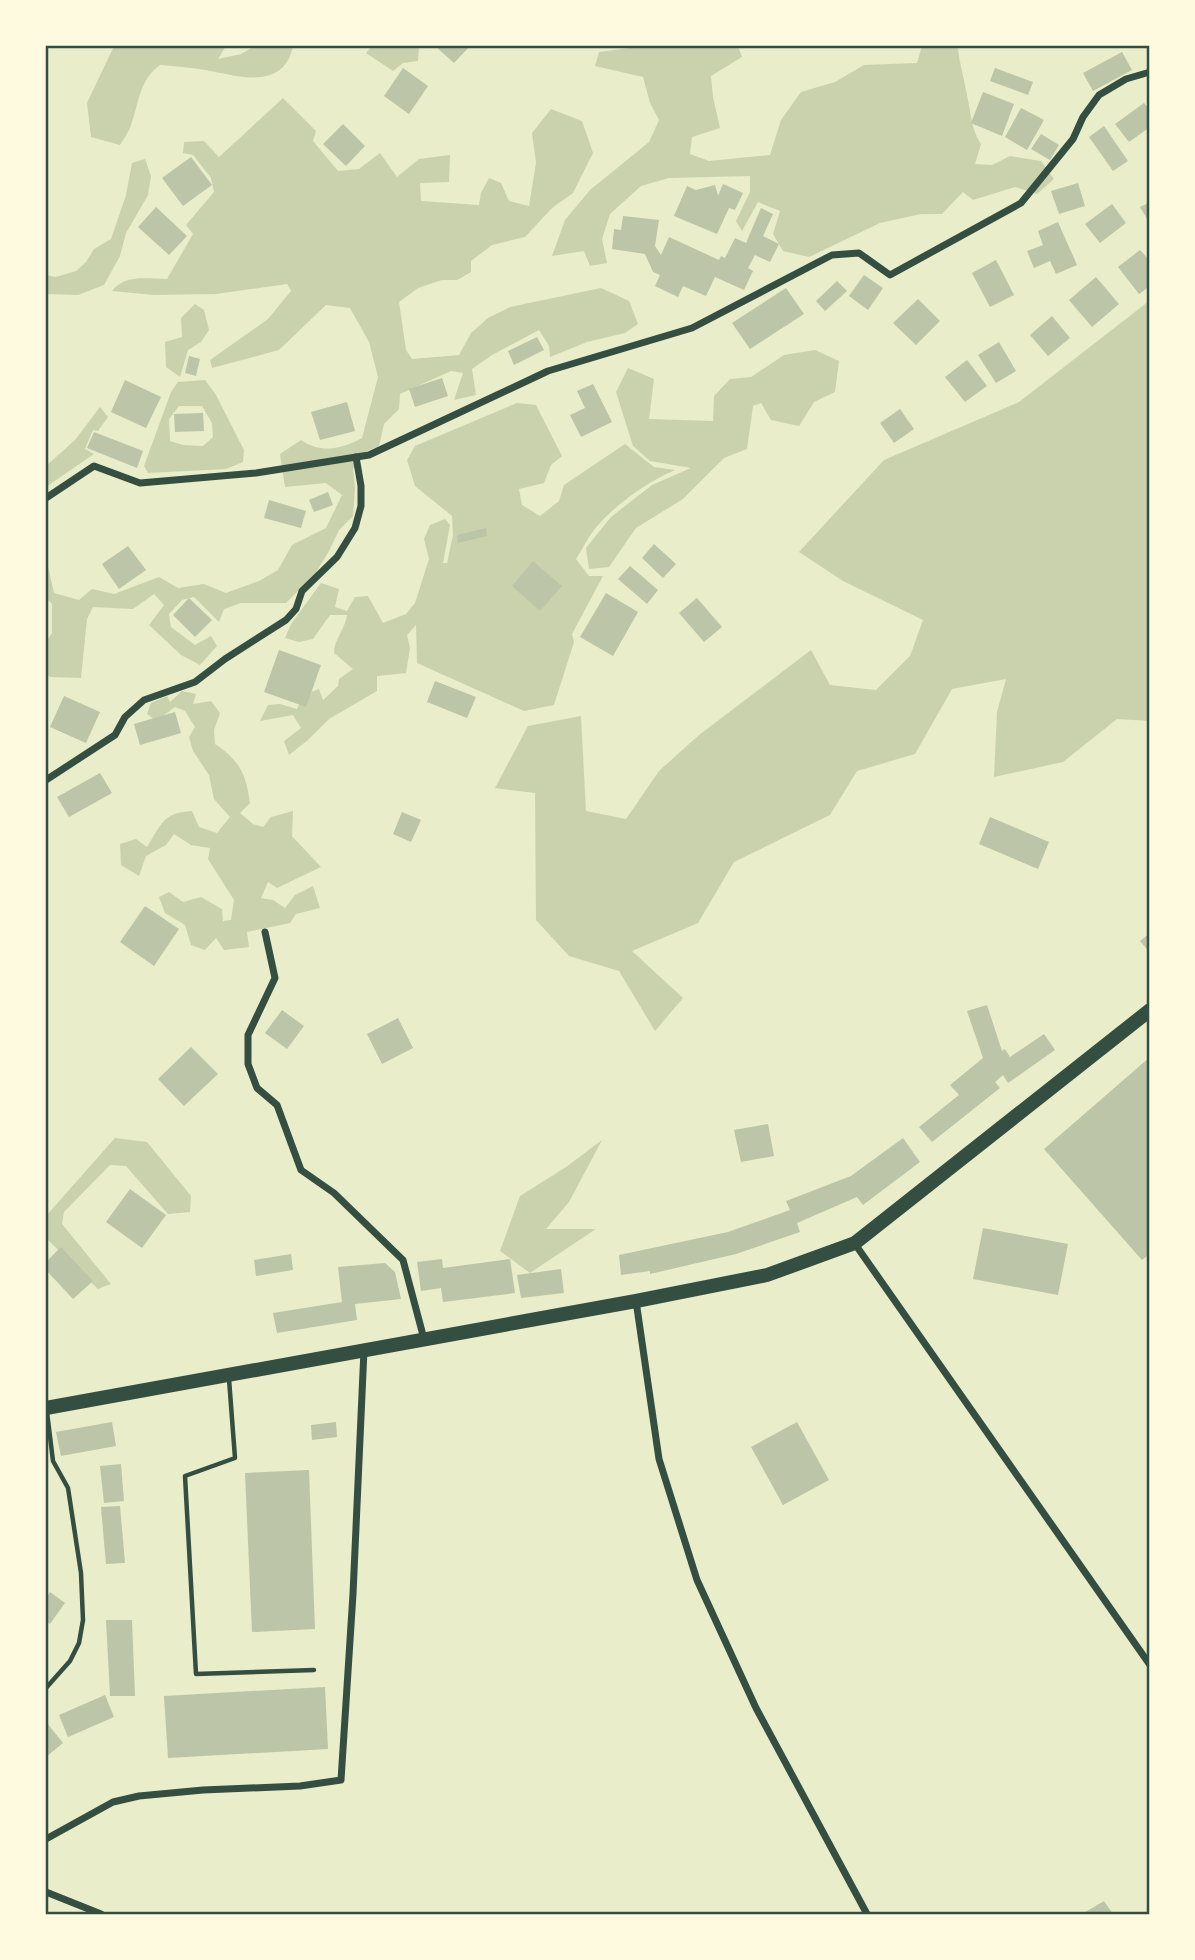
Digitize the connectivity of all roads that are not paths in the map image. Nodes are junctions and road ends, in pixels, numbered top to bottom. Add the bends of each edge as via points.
1 (1150, 72) edge
2 (356, 457) junction
3 (46, 498) edge
4 (46, 780) edge
5 (265, 932) dead end
6 (1150, 1010) edge
7 (855, 1243) junction
8 (636, 1301) junction
9 (424, 1340) junction
10 (364, 1350) junction
11 (229, 1375) junction
12 (46, 1408) edge
13 (1150, 1665) edge
14 (314, 1670) dead end
15 (46, 1688) edge
16 (46, 1839) edge
17 (46, 1892) edge
18 (101, 1914) edge
19 (867, 1914) edge

1 - 2 street via 1099,95 1073,139 1021,203 890,275 859,253 832,256 692,328 548,371
2 - 3 street via 256,473 140,483 94,466
2 - 4 street via 361,506 355,528 337,557 302,591 291,615 195,682 144,700 125,717 115,735
5 - 9 street via 275,978 248,1035 248,1064 257,1088 277,1105 301,1170 334,1193 403,1260
6 - 7 highway
7 - 8 highway via 768,1275
7 - 13 street
8 - 9 highway
8 - 19 street via 659,1459 697,1580 756,1708
9 - 10 highway
10 - 11 highway
10 - 16 street via 341,1780 139,1796 113,1802
11 - 12 highway
11 - 14 lane via 235,1458 185,1476 196,1674
12 - 15 lane via 53,1461 68,1488 83,1620 70,1661
17 - 18 street

